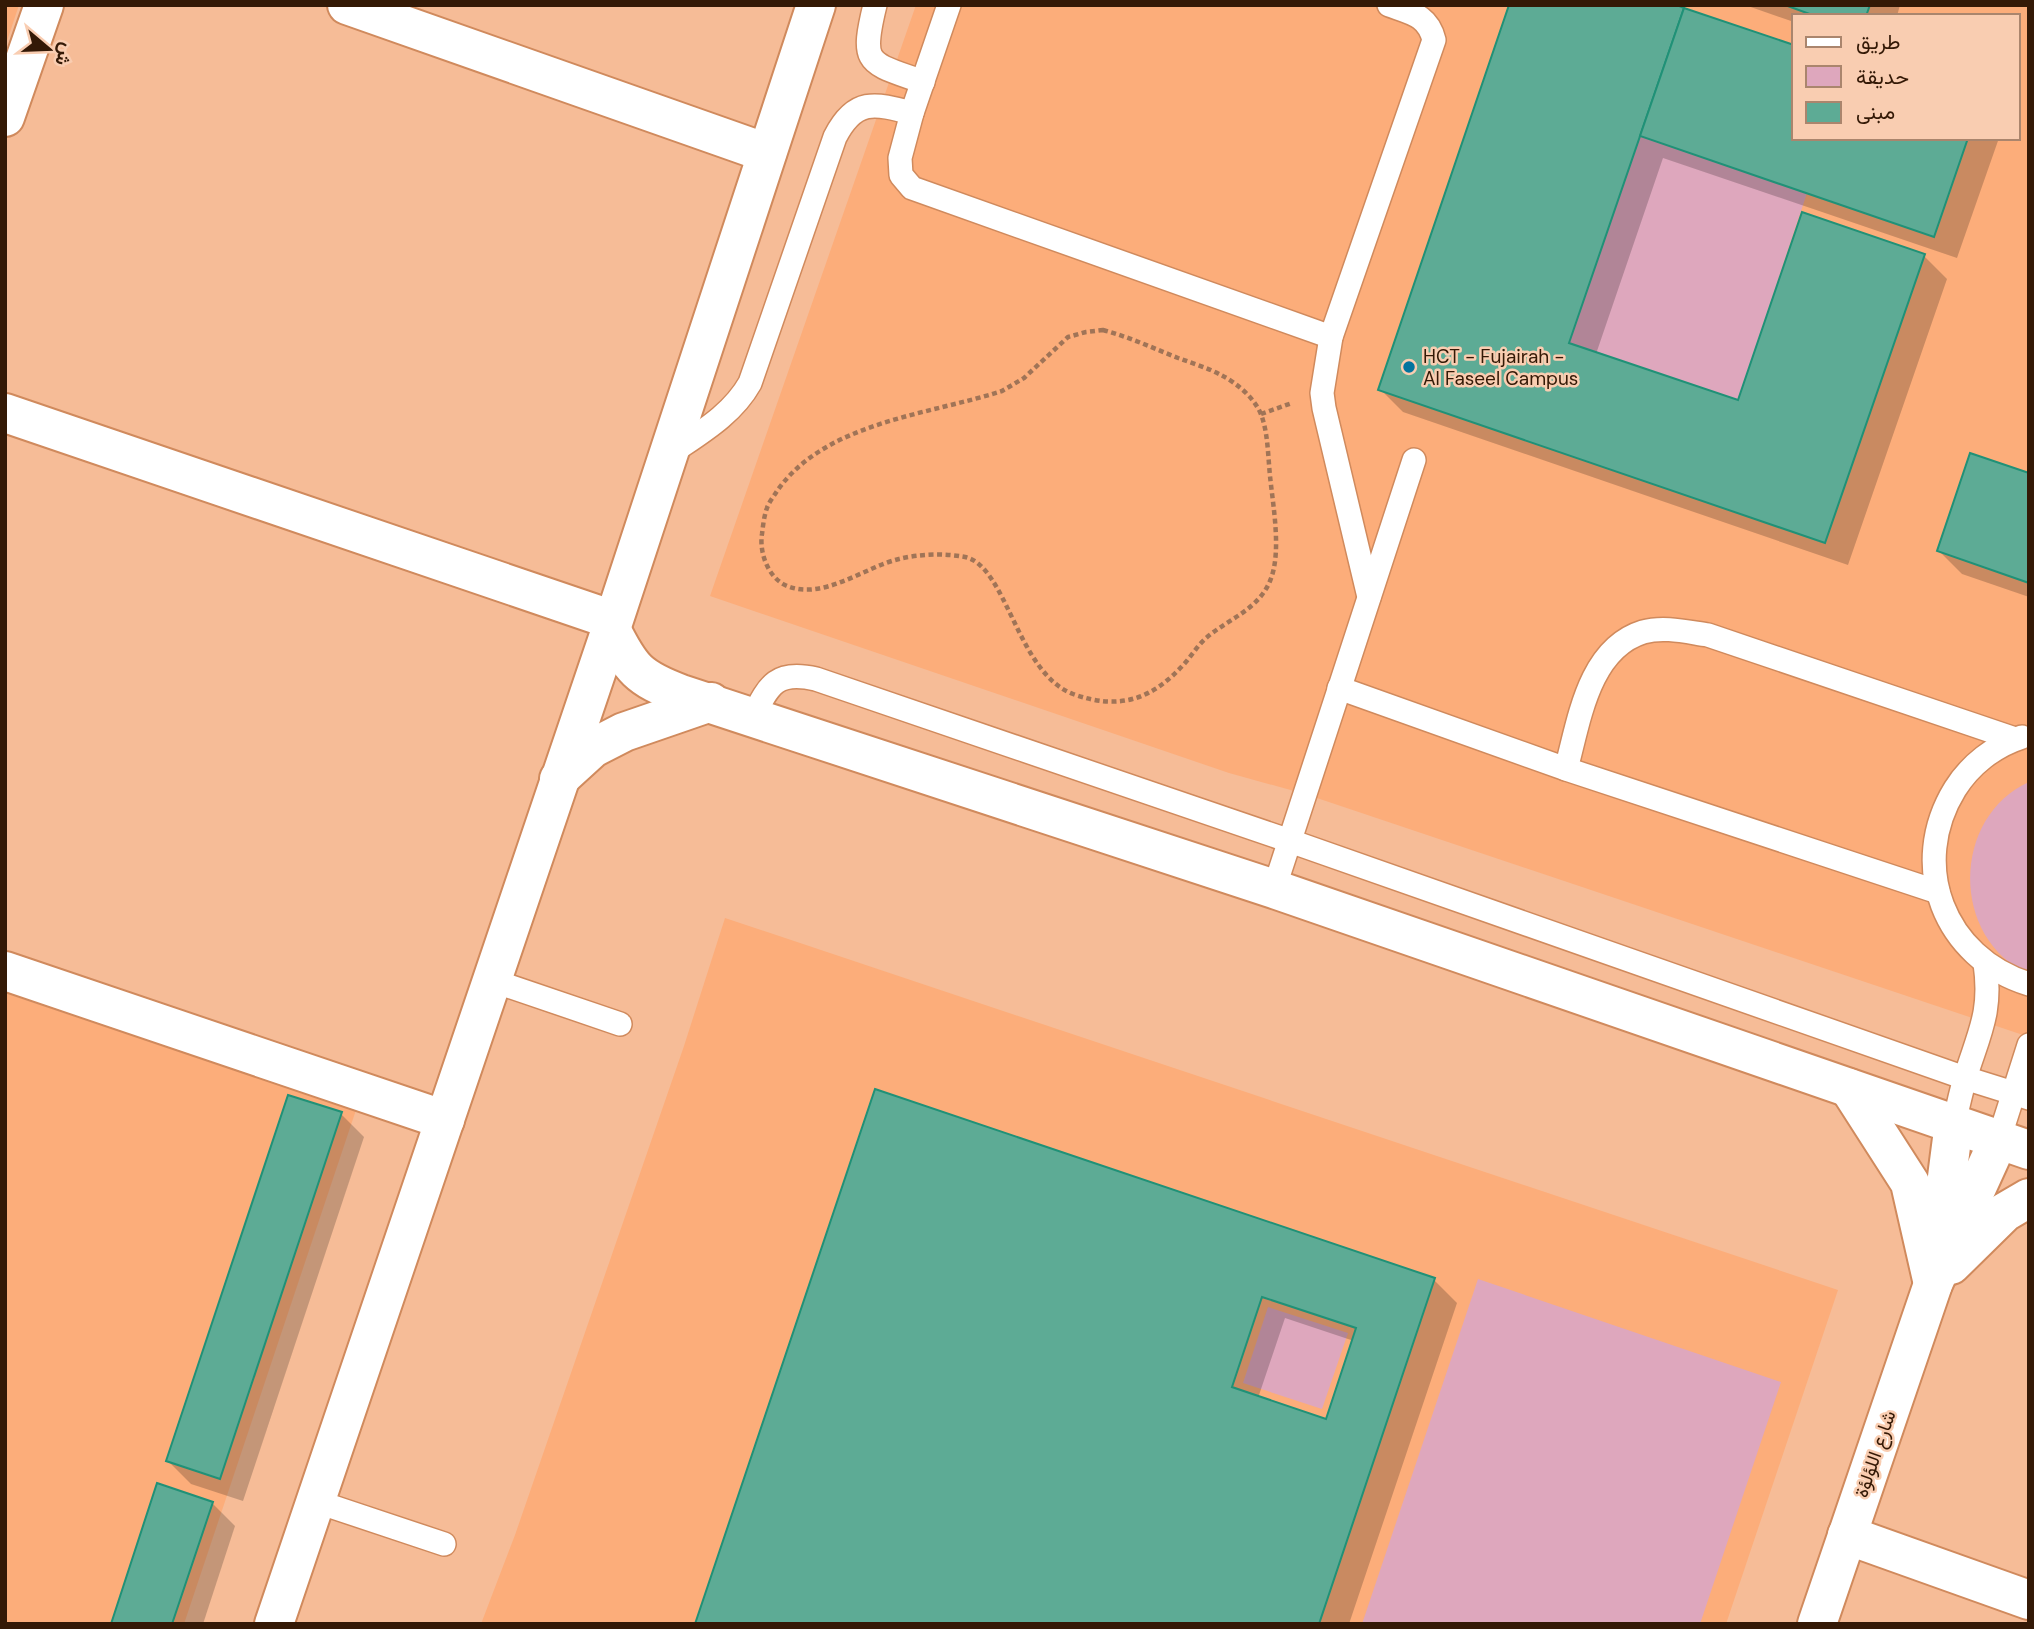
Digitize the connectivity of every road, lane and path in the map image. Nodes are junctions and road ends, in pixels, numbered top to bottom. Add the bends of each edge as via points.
1 (44, 5) edge
2 (347, 5) edge
3 (816, 5) edge
4 (875, 5) edge
5 (949, 5) edge
6 (1389, 5) edge
7 (923, 82) junction
8 (912, 113) junction
9 (5, 117) edge
10 (766, 153) junction
11 (1331, 337) junction
12 (5, 412) edge
13 (669, 455) junction
14 (812, 456) joint
15 (1413, 460) dead end
16 (1369, 597) junction
17 (612, 624) junction
18 (1339, 688) junction
19 (711, 702) junction
20 (753, 717) junction
21 (2022, 737) edge
22 (1566, 769) junction
23 (558, 779) junction
24 (1290, 841) junction
25 (1274, 889) junction
26 (1938, 892) junction
27 (1985, 963) junction
28 (5, 971) edge
29 (491, 980) junction
30 (2029, 984) edge
31 (620, 1024) dead end
32 (2029, 1045) edge
33 (1965, 1078) junction
34 (1849, 1088) junction
35 (2021, 1095) edge
36 (444, 1120) junction
37 (1954, 1124) junction
38 (2014, 1145) edge
39 (2029, 1198) edge
40 (1933, 1284) junction
41 (315, 1501) junction
42 (1847, 1535) junction
43 (444, 1544) dead end
44 (2029, 1600) edge
45 (274, 1624) edge
46 (1817, 1624) edge

1 - 9 street
2 - 10 street
3 - 10 street
4 - 7 lane via 868,54 875,62
5 - 7 lane
6 - 11 lane via 1424,20 1434,40
7 - 8 lane
8 - 11 lane via 899,166 912,188
8 - 13 lane via 880,105 849,114 835,137 750,383 723,416
10 - 13 street
11 - 16 lane via 1324,408
12 - 17 street
13 - 17 street
14 - 14 path via 845,436 1002,391 1024,378 1068,337 1103,330 1222,375 1244,391 1261,414 1275,534 1270,580 1261,596 1206,638 1155,690 1138,699 1110,702 1070,693 1042,671 989,573 969,558 899,559 830,586 803,589 783,584 766,566 761,540 767,506 787,477
15 - 16 lane
16 - 18 lane
17 - 19 street via 623,653 641,676
17 - 23 street
18 - 22 lane
18 - 24 lane
19 - 20 street
19 - 23 street via 624,732 593,748
20 - 24 lane via 766,690 780,678 807,677
20 - 25 street
21 - 22 lane via 1708,635 1675,629 1643,632 1613,649 1596,672
21 - 26 lane via 1975,764 1948,801 1934,846
22 - 26 lane
23 - 29 street
24 - 25 lane
24 - 33 lane
25 - 34 street
26 - 27 lane via 1955,931
27 - 30 lane
27 - 33 lane via 1987,1009
28 - 36 street
29 - 31 lane
29 - 36 street
32 - 35 lane
33 - 35 lane
33 - 37 lane
34 - 37 street
34 - 40 street via 1910,1183
35 - 38 lane
36 - 41 street
37 - 38 street
37 - 40 street, شارع اللؤلؤة
38 - 40 street, شارع اللؤلؤة
39 - 40 street via 2006,1212
40 - 42 street, شارع اللؤلؤة
41 - 43 lane
41 - 45 street
42 - 44 street
42 - 46 street, شارع اللؤلؤة

